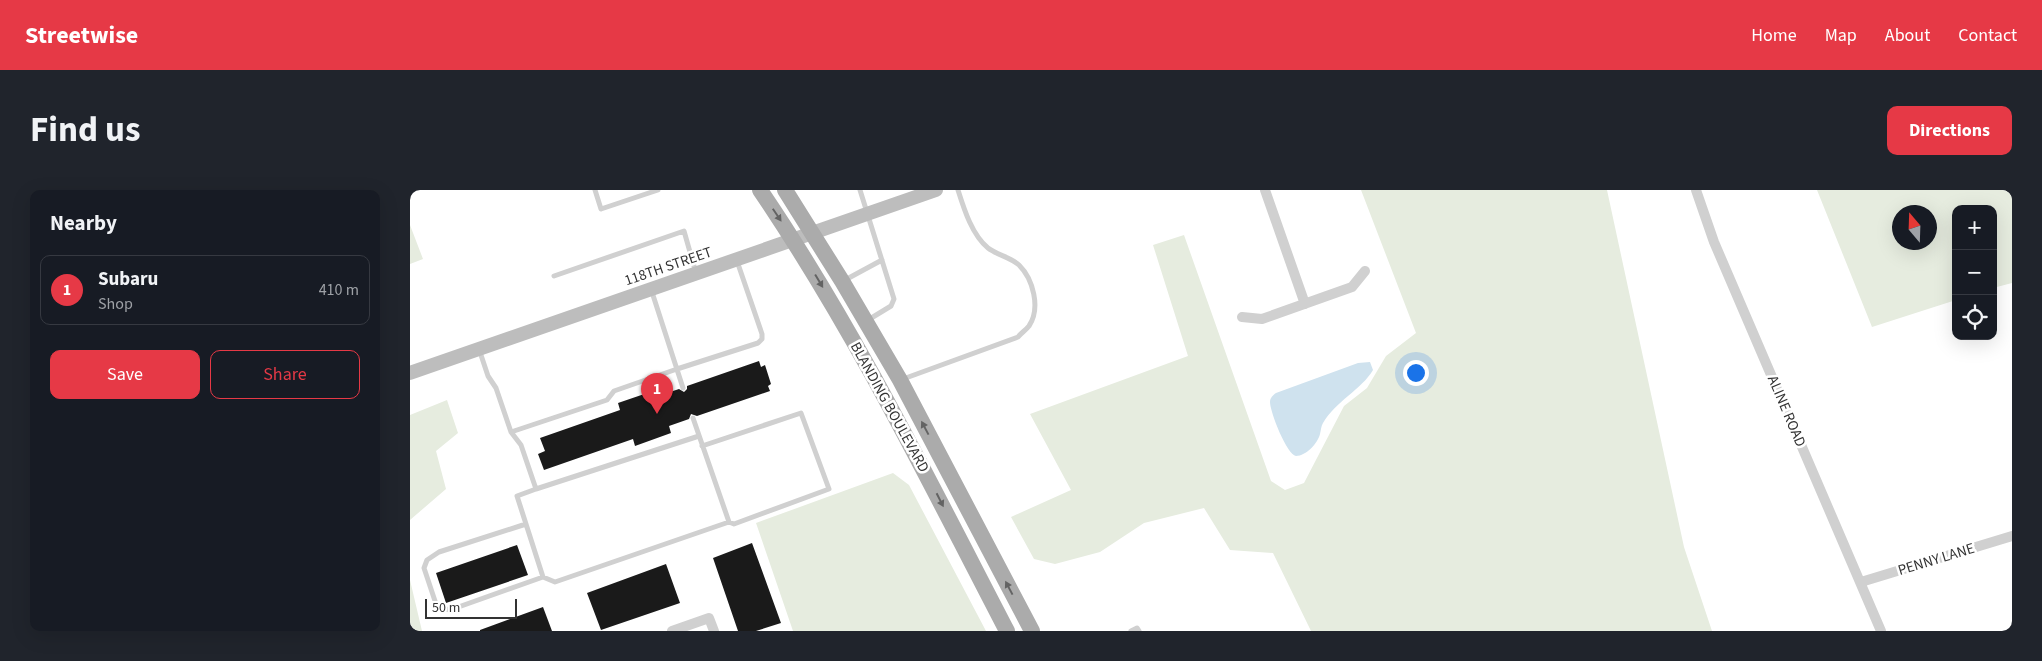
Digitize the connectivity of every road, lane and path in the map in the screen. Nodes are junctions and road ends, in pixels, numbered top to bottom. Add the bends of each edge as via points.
1 (595, 190) edge
2 (658, 190) edge
3 (760, 190) edge
4 (785, 190) edge
5 (860, 190) edge
6 (936, 190) edge
7 (958, 190) edge
8 (1266, 190) edge
9 (1696, 190) edge
10 (868, 214) junction
11 (813, 232) junction
12 (794, 240) junction
13 (736, 259) junction
14 (882, 260) junction
15 (1365, 271) dead end
16 (696, 273) junction
17 (554, 276) dead end
18 (842, 281) junction
19 (651, 289) junction
20 (1305, 304) junction
21 (1242, 317) dead end
22 (866, 321) junction
23 (479, 349) junction
24 (677, 369) junction
25 (410, 373) edge
26 (900, 380) junction
27 (683, 388) dead end
28 (693, 418) dead end
29 (511, 432) junction
30 (699, 436) junction
31 (702, 446) junction
32 (941, 457) junction
33 (923, 467) junction
34 (536, 489) junction
35 (729, 522) junction
36 (526, 524) junction
37 (2012, 536) edge
38 (543, 577) junction
39 (1861, 582) junction
40 (672, 631) edge
41 (714, 631) edge
42 (1007, 631) edge
43 (1032, 631) edge
44 (1131, 631) edge
45 (1139, 631) edge
46 (1881, 631) edge

1 - 2 lane via 601,209
3 -> 12 main road, BLANDING BOULEVARD
4 - 11 main road, BLANDING BOULEVARD
5 - 10 lane
6 - 10 street, 118TH STREET
7 - 26 lane via 976,234 988,248 1018,264 1029,277 1034,313 1029,326 1018,337
8 - 20 street
9 - 39 street, ALINE ROAD via 1714,242
10 - 11 street, 118TH STREET
10 - 14 lane
11 - 12 street, 118TH STREET
11 - 18 main road, BLANDING BOULEVARD
12 - 13 street, 118TH STREET
12 -> 33 main road, BLANDING BOULEVARD
13 - 16 street, 118TH STREET
13 - 24 lane via 762,340
14 - 18 lane
14 - 22 lane via 894,303
15 - 20 street via 1352,287
16 - 17 lane via 684,232
16 - 19 street, 118TH STREET
18 - 22 main road, BLANDING BOULEVARD
19 - 23 street, 118TH STREET
19 - 24 lane
20 - 21 street via 1262,319
22 - 26 main road, BLANDING BOULEVARD
23 - 25 street, 118TH STREET
23 - 29 lane
24 - 27 lane
24 - 29 lane via 614,391 607,400
32 -> 26 main road, BLANDING BOULEVARD
28 - 30 lane
29 - 34 lane via 521,446
30 - 31 lane
30 - 34 lane
31 - 35 lane
31 - 35 lane via 801,413 821,467 828,489 734,524
32 - 33 street
43 -> 32 main road, BLANDING BOULEVARD
33 -> 42 main road, BLANDING BOULEVARD
34 - 36 lane via 517,496
35 - 38 lane via 555,582
36 - 38 lane
36 - 38 lane via 439,552 427,560 424,568 437,607 450,610
37 - 39 street, PENNY LANE
39 - 46 street, ALINE ROAD
40 - 41 street via 709,618
44 - 45 lane via 1137,628

